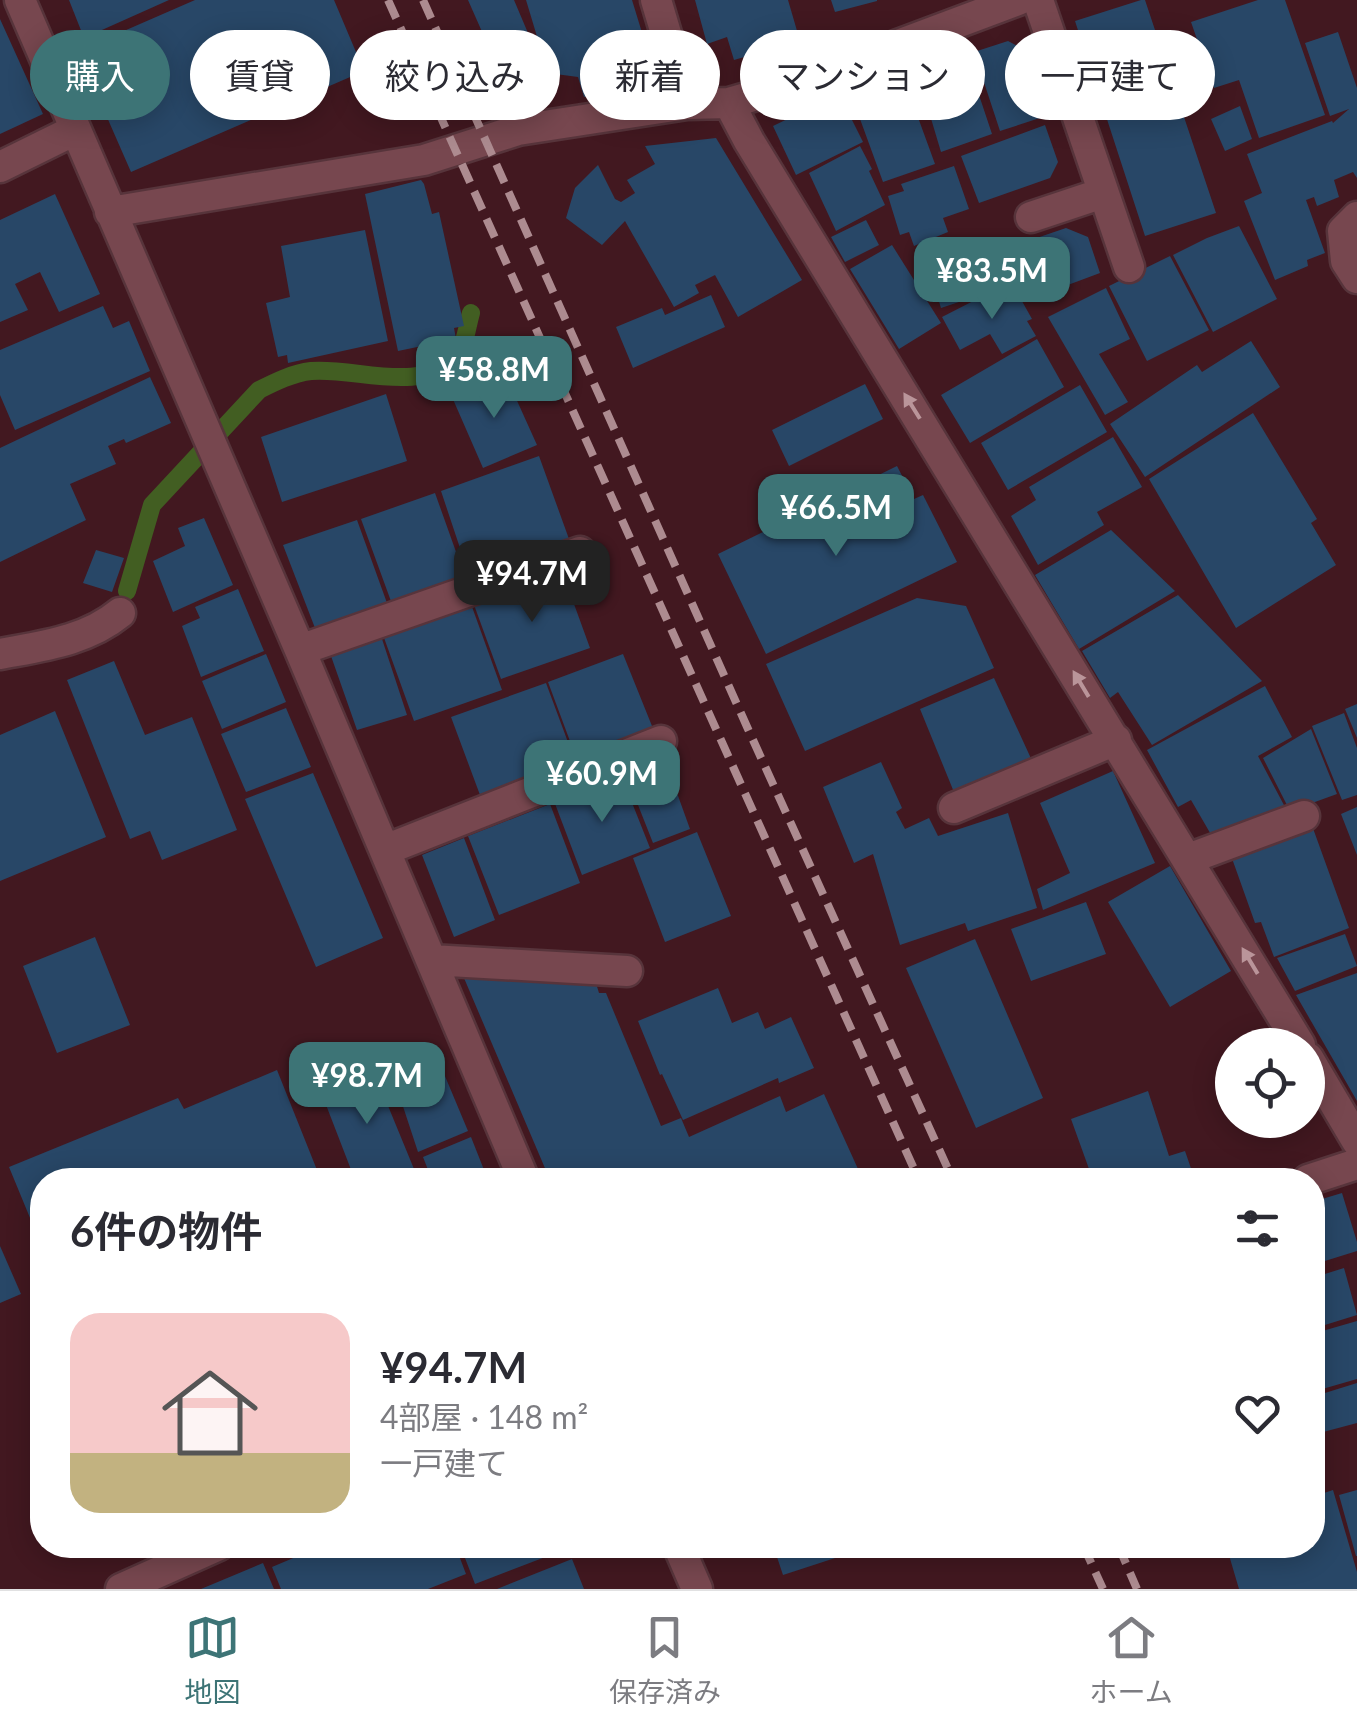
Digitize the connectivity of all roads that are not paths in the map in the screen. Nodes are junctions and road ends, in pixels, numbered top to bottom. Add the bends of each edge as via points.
1 (20, 0) edge
2 (656, 0) edge
3 (1018, 0) edge
4 (1038, 0) edge
5 (665, 30) edge
6 (720, 104) edge
7 (730, 104) junction
8 (583, 120) edge
9 (75, 130) junction
10 (0, 167) edge
11 (1104, 194) junction
12 (110, 212) junction
13 (1031, 217) dead end
14 (1357, 217) edge
15 (1129, 267) dead end
16 (1357, 278) edge
17 (580, 552) dead end
18 (120, 613) dead end
19 (300, 650) junction
20 (0, 654) edge
21 (662, 740) dead end
22 (1116, 740) junction
23 (954, 808) dead end
24 (1304, 816) dead end
25 (384, 850) junction
26 (1188, 859) junction
27 (431, 960) junction
28 (627, 971) dead end
29 (1290, 1028) edge
30 (1325, 1088) edge
31 (1356, 1144) edge
32 (519, 1168) edge
33 (1324, 1168) edge
34 (190, 1558) edge
35 (684, 1558) edge
36 (121, 1589) edge
37 (697, 1589) edge

1 - 9 street
2 - 5 street
3 - 7 street
4 - 11 street
6 - 7 street
22 -> 7 street
8 - 12 street via 518,130 424,160
9 - 10 street
9 - 12 street
11 - 13 street
11 - 15 street
12 - 19 street
14 - 16 street via 1343,230 1346,261
17 - 19 street
18 - 20 street via 83,636
19 - 25 street
21 - 25 street
22 - 23 street
22 - 26 street
24 - 26 street
25 - 27 street
29 -> 26 street
27 - 28 street
27 - 32 street
30 - 31 street
31 - 33 street
34 - 36 street
35 - 37 street

